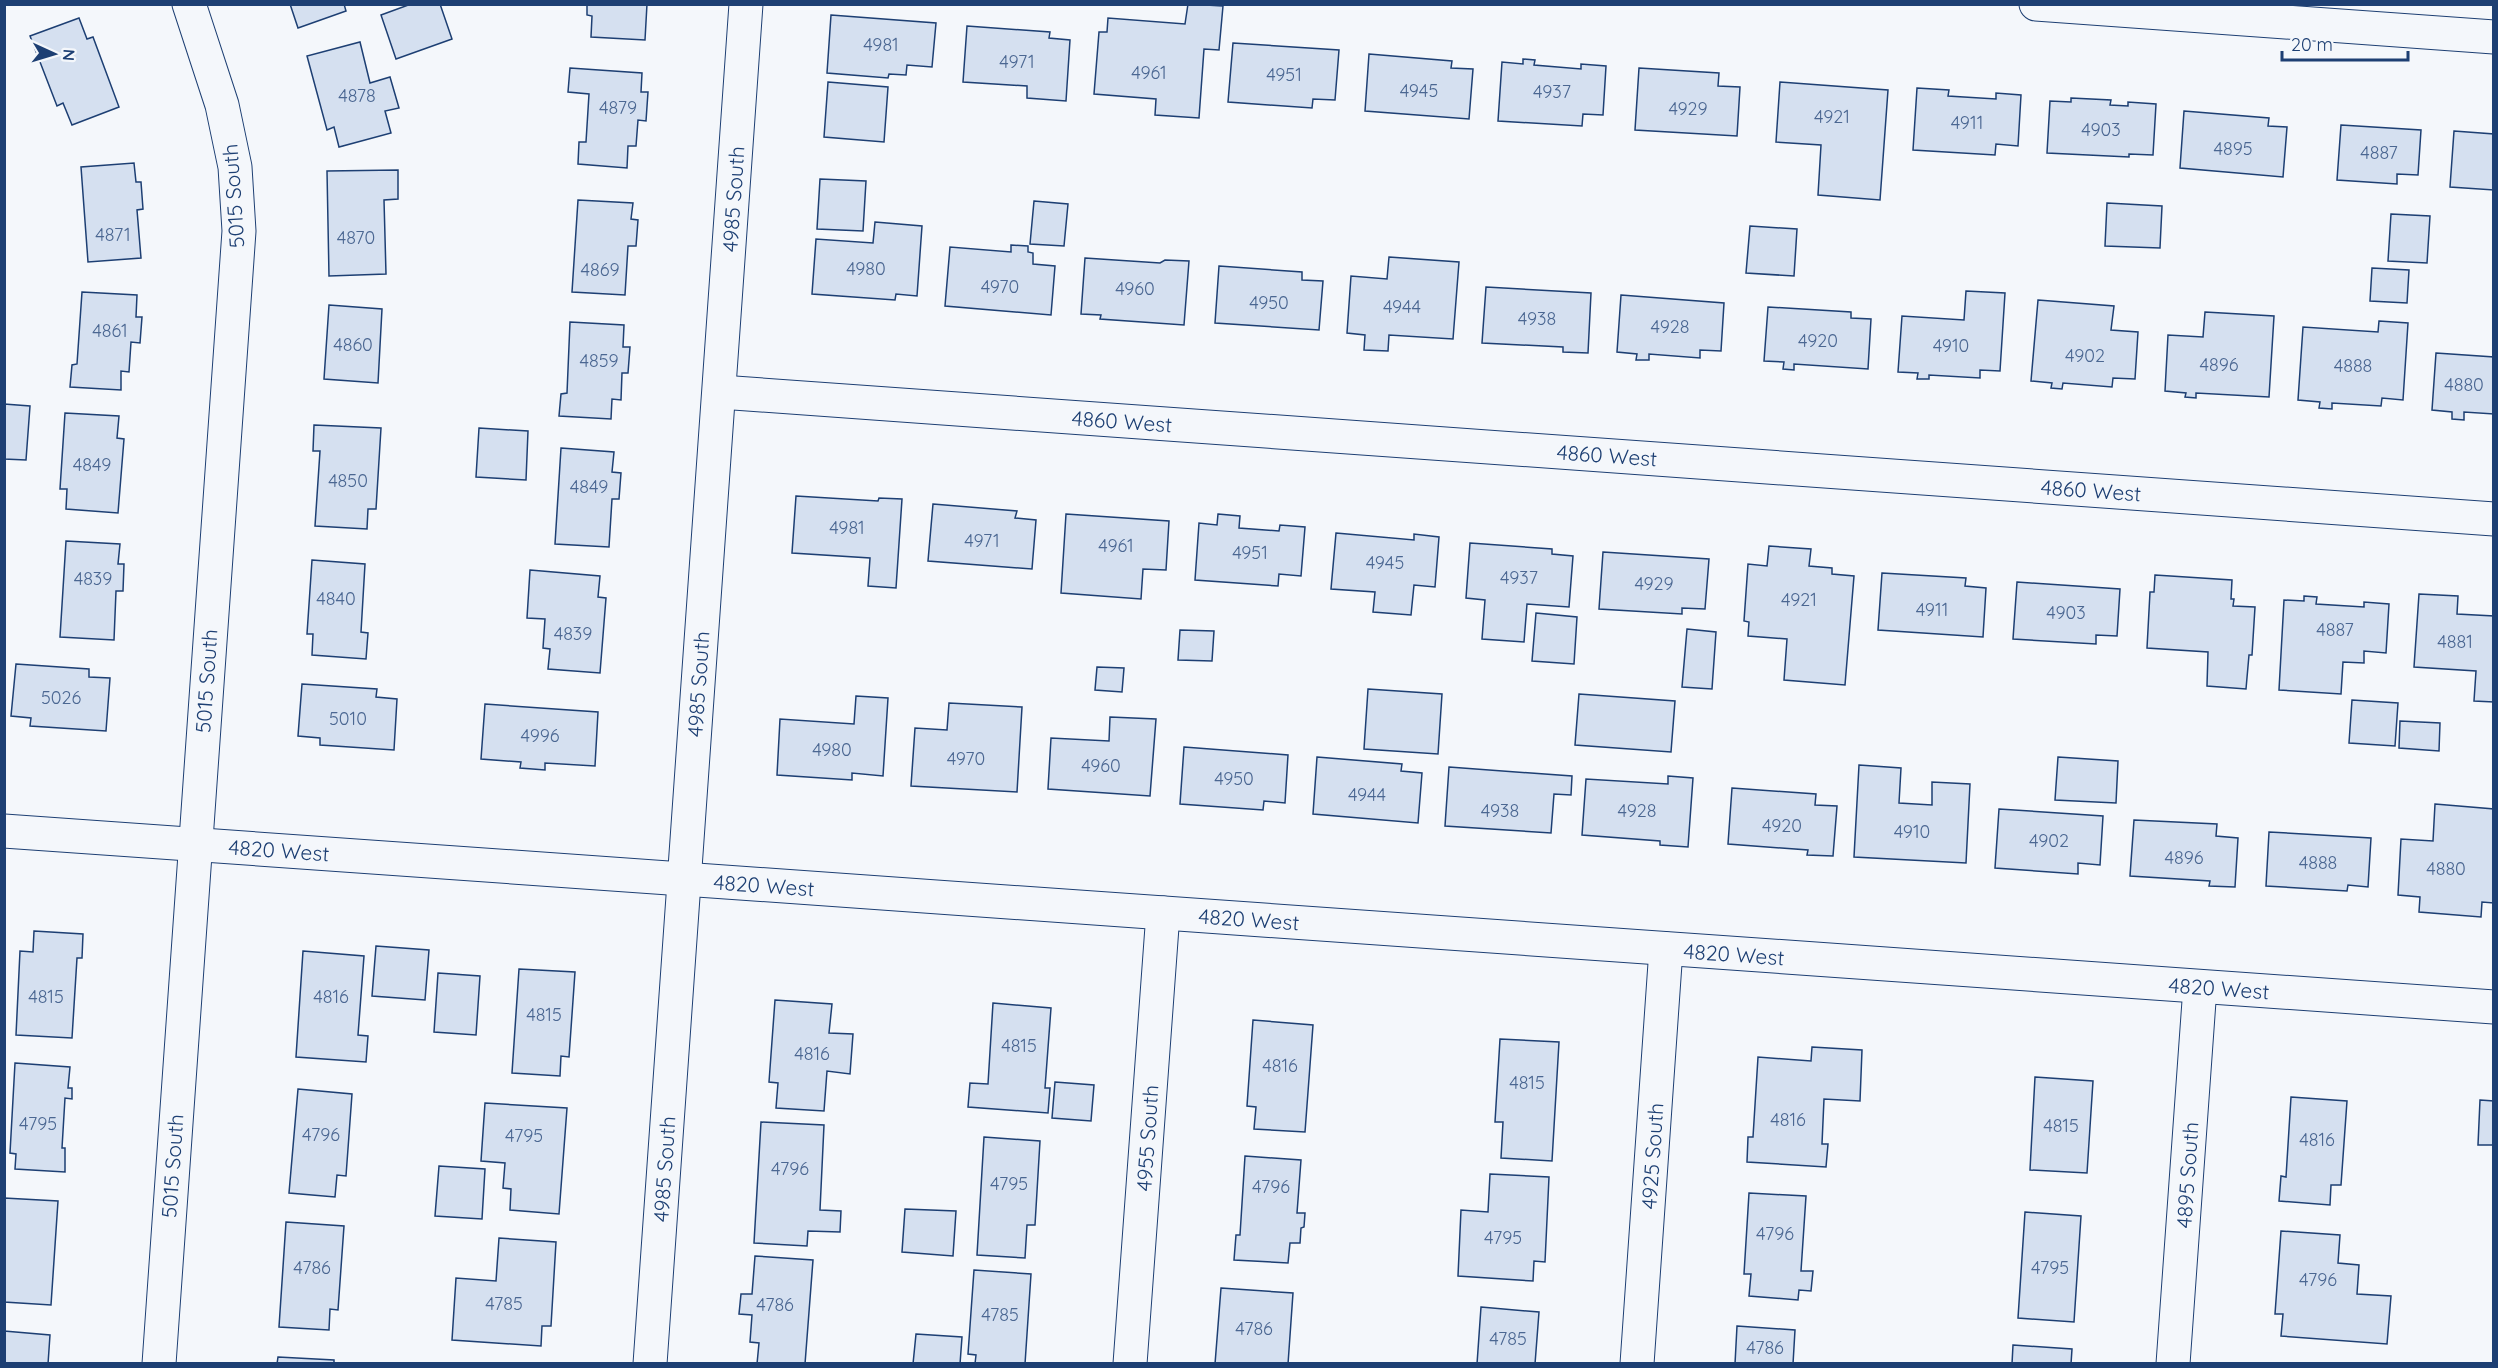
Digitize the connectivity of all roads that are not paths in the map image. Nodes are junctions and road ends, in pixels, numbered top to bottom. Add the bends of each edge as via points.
1 (189, 4) edge
2 (746, 4) edge
3 (2036, 4) edge
4 (2493, 37) edge
5 (720, 392) junction
6 (2493, 519) edge
7 (4, 831) edge
8 (195, 844) junction
9 (684, 879) junction
10 (1163, 913) junction
11 (1666, 949) junction
12 (2200, 987) junction
13 (2493, 1007) edge
14 (159, 1364) edge
15 (650, 1364) edge
16 (1130, 1364) edge
17 (1637, 1364) edge
18 (2173, 1364) edge

1 - 8 street, 5015 South via 222,105 235,167 239,231
2 - 5 street, 4985 South
3 - 4 street
5 - 6 street, 4860 West
5 - 9 street, 4985 South
7 - 8 street, 4820 West
8 - 9 street, 4820 West
8 - 14 street, 5015 South
9 - 10 street, 4820 West
9 - 15 street, 4985 South
10 - 11 street, 4820 West
10 - 16 street, 4955 South
11 - 12 street, 4820 West
11 - 17 street, 4925 South
12 - 13 street, 4820 West
12 - 18 street, 4895 South

